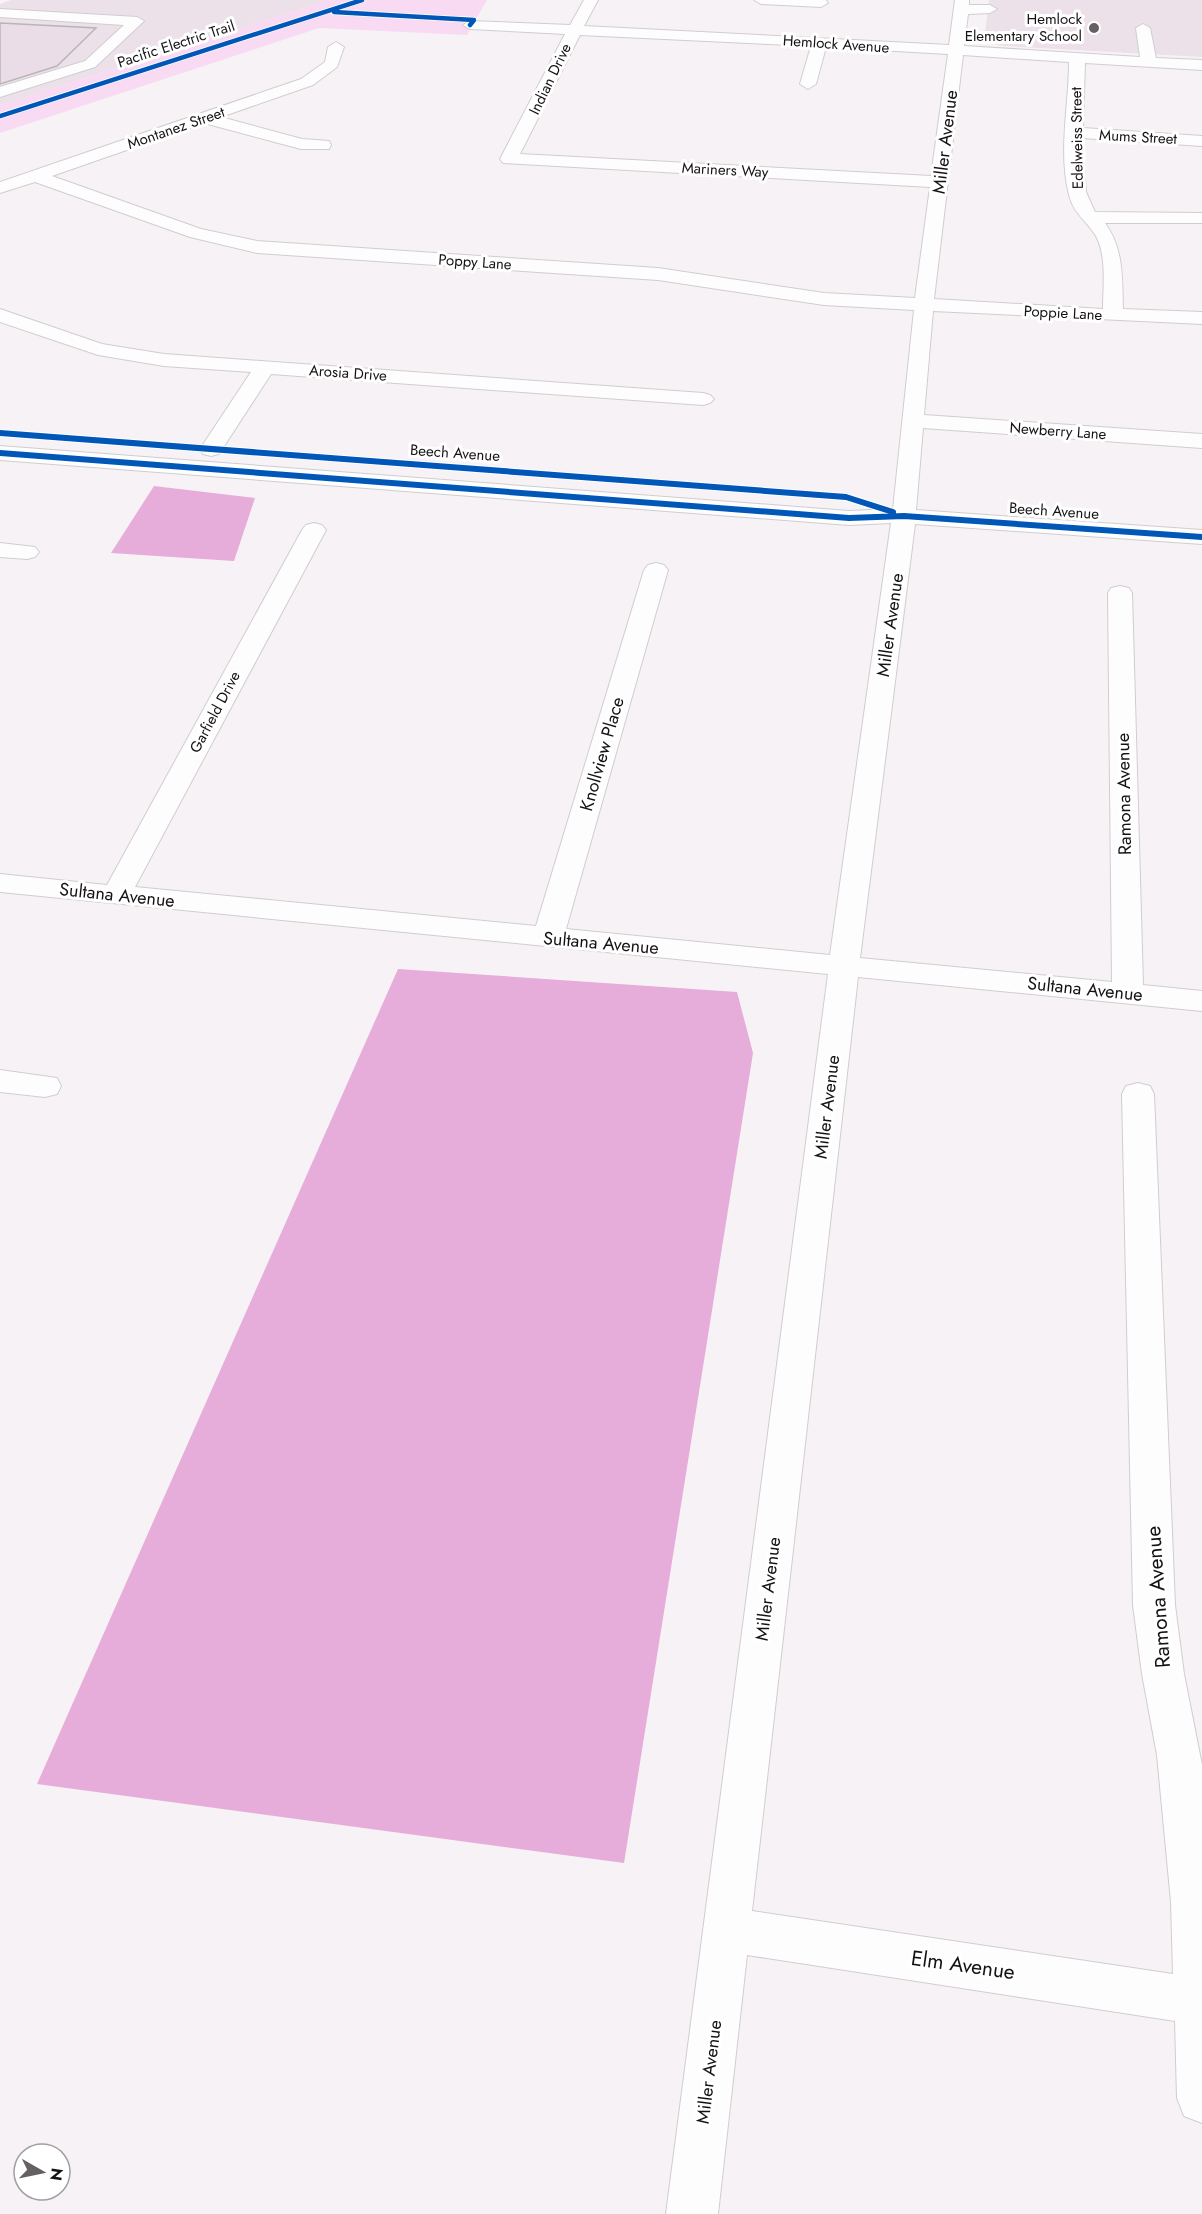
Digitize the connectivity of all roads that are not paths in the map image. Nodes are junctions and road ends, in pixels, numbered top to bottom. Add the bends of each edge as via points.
1 (591, 0) edge
2 (761, 0) edge
3 (820, 3) dead end
4 (962, 5) edge
5 (990, 9) dead end
6 (0, 13) edge
7 (470, 25) dead end
8 (1143, 28) dead end
9 (574, 30) junction
10 (820, 42) junction
11 (336, 47) dead end
12 (956, 52) junction
13 (1077, 59) junction
14 (1149, 62) junction
15 (1202, 65) edge
16 (808, 84) dead end
17 (0, 92) edge
18 (205, 118) junction
19 (1075, 133) junction
20 (1202, 141) edge
21 (323, 145) dead end
22 (509, 159) joint
23 (35, 176) junction
24 (941, 182) junction
25 (0, 188) edge
26 (1089, 217) junction
27 (1202, 218) edge
28 (924, 305) junction
29 (0, 315) edge
30 (1113, 315) junction
31 (1202, 318) edge
32 (265, 367) junction
33 (703, 399) dead end
34 (913, 421) junction
35 (0, 433) edge
36 (1202, 441) edge
37 (211, 449) junction
38 (0, 453) edge
39 (904, 516) junction
40 (314, 530) dead end
41 (1202, 537) edge
42 (0, 550) edge
43 (27, 552) dead end
44 (656, 570) dead end
45 (1120, 593) dead end
46 (0, 884) edge
47 (116, 895) junction
48 (548, 938) junction
49 (844, 966) junction
50 (1128, 994) junction
51 (1202, 1001) edge
52 (0, 1082) edge
53 (45, 1086) dead end
54 (1138, 1094) dead end
55 (727, 1930) junction
56 (1198, 2001) junction
57 (1202, 2098) edge
58 (692, 2214) edge

1 - 9 street, Indian Drive
2 - 3 street
4 - 5 street
4 - 12 street, Miller Avenue
6 - 17 street via 137,21 90,64
7 - 9 street, Hemlock Avenue
8 - 14 street
9 - 10 street, Hemlock Avenue
9 - 22 street, Indian Drive
10 - 12 street, Hemlock Avenue
10 - 16 street
11 - 18 street, Montanez Street via 332,64 319,75
12 - 13 street, Hemlock Avenue
12 - 24 street, Miller Avenue
13 - 14 street, Hemlock Avenue
13 - 19 street, Edelweiss Street
14 - 15 street, Hemlock Avenue
18 - 21 street via 300,144
18 - 23 street, Montanez Street
19 - 20 street, Mums Street
19 - 26 street, Edelweiss Street via 1076,188
22 - 24 street, Mariners Way
23 - 25 street, Montanez Street
23 - 28 street, Poppy Lane via 196,233 257,247 658,274 806,297
24 - 28 street, Miller Avenue
26 - 27 street
26 - 30 street, Edelweiss Street via 1110,249
28 - 30 street, Poppie Lane
28 - 34 street, Miller Avenue
29 - 32 street, Arosia Drive via 108,351 164,360
30 - 31 street, Poppie Lane
32 - 33 street, Arosia Drive
32 - 37 street
34 - 36 street, Newberry Lane
34 - 39 street, Miller Avenue
35 - 37 street, Beech Avenue
37 - 39 street, Beech Avenue via 846,497
38 - 39 street, Beech Avenue via 849,518
39 - 41 street, Beech Avenue
39 - 49 street, Miller Avenue
40 - 47 street, Garfield Drive
42 - 43 street
44 - 48 street, Knollview Place
45 - 50 street, Ramona Avenue
46 - 47 street, Sultana Avenue
47 - 48 street, Sultana Avenue
48 - 49 street, Sultana Avenue
49 - 50 street, Sultana Avenue
49 - 55 street, Miller Avenue
50 - 51 street, Sultana Avenue
52 - 53 street
54 - 56 street, Ramona Avenue via 1154,1605 1179,1755 1194,1902
55 - 56 street, Elm Avenue
55 - 58 street, Miller Avenue
56 - 57 street, Ramona Avenue

